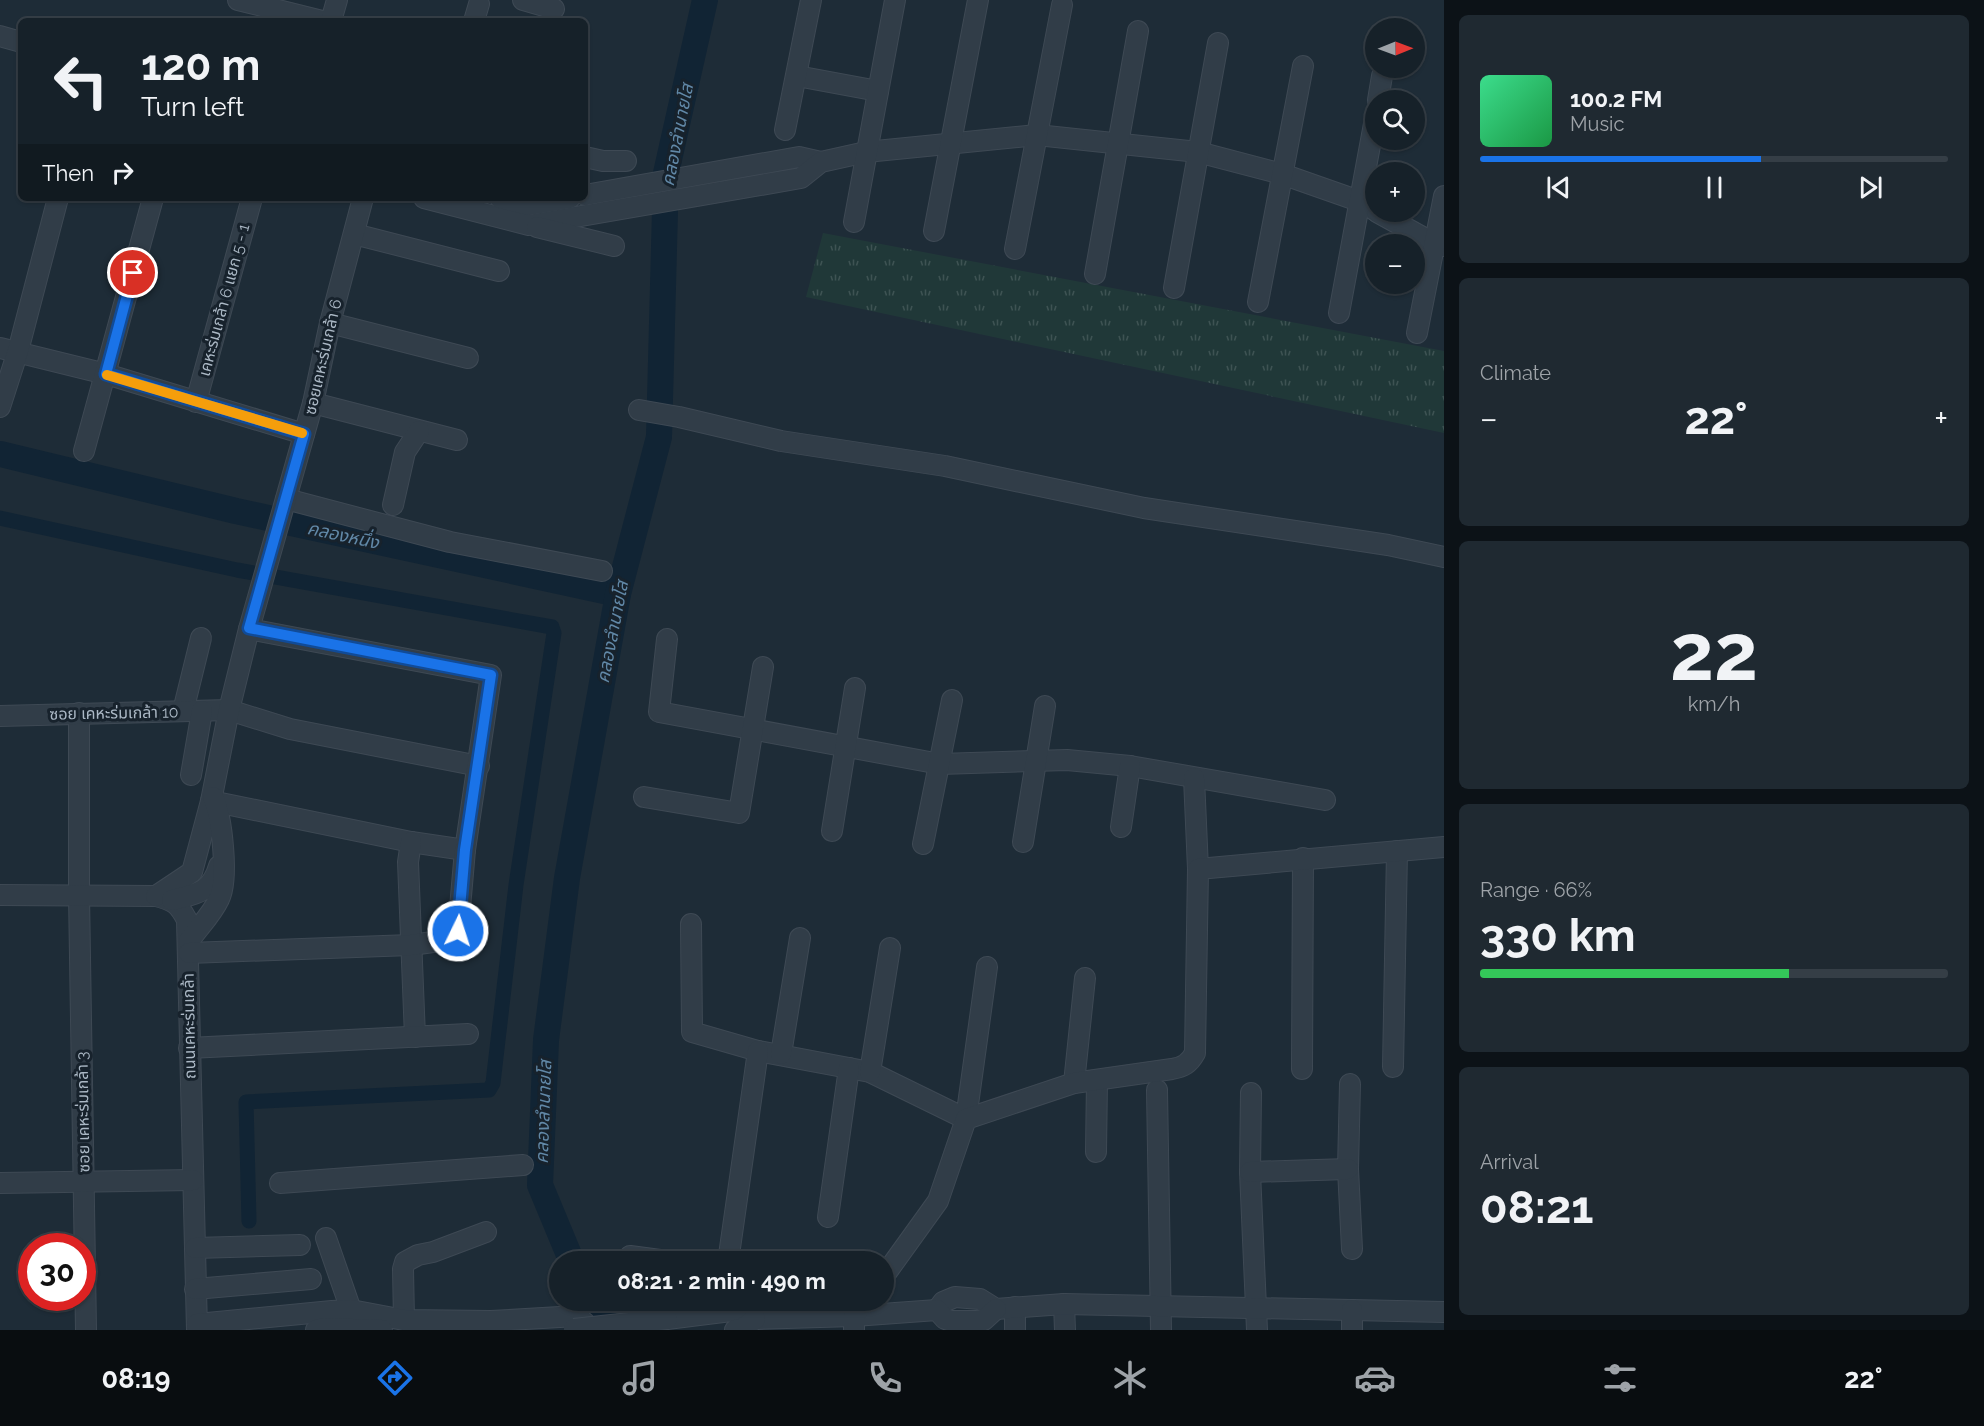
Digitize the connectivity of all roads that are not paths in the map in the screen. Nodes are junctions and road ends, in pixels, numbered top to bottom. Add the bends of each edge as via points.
1 (337, 0) edge
2 (523, 0) edge
3 (811, 0) edge
4 (895, 0) edge
5 (978, 0) edge
6 (246, 1) edge
7 (1062, 5) dead end
8 (554, 9) dead end
9 (311, 18) edge
10 (332, 18) edge
11 (1138, 31) dead end
12 (1218, 43) dead end
13 (1303, 66) dead end
14 (797, 76) junction
15 (878, 91) junction
16 (785, 130) dead end
17 (1037, 135) junction
18 (951, 142) junction
19 (1120, 143) junction
20 (866, 152) junction
21 (1198, 152) junction
22 (588, 158) edge
23 (626, 161) dead end
24 (821, 162) junction
25 (1282, 174) junction
26 (588, 195) edge
27 (1444, 196) edge
28 (623, 198) junction
29 (57, 201) edge
30 (152, 201) edge
31 (251, 201) edge
32 (362, 201) edge
33 (436, 201) edge
34 (512, 201) edge
35 (558, 204) edge
36 (1365, 206) edge
37 (854, 222) dead end
38 (1367, 222) edge
39 (1397, 222) edge
40 (529, 225) junction
41 (934, 231) dead end
42 (354, 234) junction
43 (1440, 245) edge
44 (614, 246) dead end
45 (1015, 249) dead end
46 (499, 272) dead end
47 (1095, 274) dead end
48 (1174, 288) dead end
49 (1258, 302) dead end
50 (1339, 313) dead end
51 (330, 323) junction
52 (1417, 333) dead end
53 (9, 350) edge
54 (468, 358) dead end
55 (106, 374) junction
56 (196, 402) junction
57 (313, 403) junction
58 (0, 407) edge
59 (639, 410) dead end
60 (419, 431) junction
61 (304, 434) junction
62 (457, 440) dead end
63 (84, 451) dead end
64 (284, 504) junction
65 (393, 505) dead end
66 (1444, 557) edge
67 (602, 572) dead end
68 (249, 628) junction
69 (201, 638) dead end
70 (667, 639) dead end
71 (764, 667) dead end
72 (855, 688) dead end
73 (952, 700) dead end
74 (1045, 706) dead end
75 (192, 711) junction
76 (229, 711) junction
77 (79, 713) junction
78 (0, 716) edge
79 (754, 730) junction
80 (845, 746) junction
81 (1035, 763) junction
82 (939, 764) junction
83 (479, 766) junction
84 (1130, 766) junction
85 (191, 776) dead end
86 (1194, 777) junction
87 (644, 797) dead end
88 (213, 799) junction
89 (1325, 800) dead end
90 (1121, 827) dead end
91 (832, 831) dead end
92 (411, 842) junction
93 (1023, 842) dead end
94 (923, 844) dead end
95 (1444, 847) edge
96 (224, 849) junction
97 (465, 850) junction
98 (1397, 851) junction
99 (1302, 858) junction
100 (1198, 869) junction
101 (0, 895) edge
102 (79, 895) junction
103 (164, 898) junction
104 (691, 924) dead end
105 (800, 939) dead end
106 (411, 945) junction
107 (189, 947) junction
108 (890, 948) dead end
109 (987, 967) dead end
110 (1085, 978) dead end
111 (468, 1034) dead end
112 (415, 1036) junction
113 (189, 1048) junction
114 (758, 1051) junction
115 (781, 1054) junction
116 (1393, 1067) dead end
117 (849, 1068) junction
118 (1302, 1069) dead end
119 (870, 1072) junction
120 (1097, 1080) junction
121 (1074, 1083) junction
122 (1350, 1084) dead end
123 (1157, 1090) dead end
124 (1251, 1093) dead end
125 (966, 1119) junction
126 (1096, 1152) dead end
127 (523, 1165) dead end
128 (1348, 1169) junction
129 (1250, 1172) junction
130 (193, 1180) junction
131 (84, 1182) junction
132 (0, 1183) edge
133 (280, 1183) dead end
134 (828, 1217) dead end
135 (486, 1232) dead end
136 (326, 1238) dead end
137 (300, 1245) dead end
138 (195, 1248) junction
139 (1352, 1249) dead end
140 (730, 1251) edge
141 (894, 1262) edge
142 (311, 1279) dead end
143 (195, 1288) junction
144 (1064, 1304) junction
145 (1160, 1305) junction
146 (1005, 1308) junction
147 (1257, 1308) junction
148 (351, 1310) junction
149 (1444, 1312) edge
150 (858, 1316) edge
151 (755, 1319) junction
152 (404, 1320) junction
153 (1352, 1320) edge
154 (1444, 1326) edge
155 (197, 1327) edge
156 (86, 1330) edge
157 (316, 1330) edge
158 (382, 1330) edge
159 (551, 1330) edge
160 (581, 1330) edge
161 (735, 1330) edge
162 (1015, 1330) edge
163 (1065, 1330) edge
164 (1161, 1330) edge
165 (1257, 1330) edge

1 - 10 street
2 - 8 street
3 - 14 street
4 - 15 street
5 - 18 street
6 - 9 street
7 - 17 street
11 - 19 street
12 - 21 street
13 - 25 street
14 - 15 street
14 - 16 street
15 - 20 street
17 - 18 street
17 - 19 street
17 - 45 street
18 - 20 street
18 - 41 street
19 - 21 street
19 - 47 street
20 - 24 street
20 - 37 street
21 - 25 street
21 - 48 street
22 - 23 street
24 - 28 street via 799,157 685,177
24 - 28 street via 801,178 688,197
25 - 36 street
25 - 49 street
26 - 28 street
27 - 43 street
28 - 35 street
29 - 53 street
30 - 55 street
31 - 56 street, เคหะร่มเกล้า 6 แยก 5 - 1
32 - 42 street, ซอยเคหะร่มเกล้า 6
33 - 40 street
34 - 35 street
35 - 40 street
38 - 50 street
39 - 43 street
40 - 44 street
42 - 46 street
42 - 51 street, ซอยเคหะร่มเกล้า 6
43 - 52 street
51 - 54 street
51 - 57 street, ซอยเคหะร่มเกล้า 6
53 - 55 street
53 - 58 street
55 - 56 street
55 - 63 street
56 - 61 street
57 - 60 street
57 - 61 street, ซอยเคหะร่มเกล้า 6
59 - 66 street via 781,441 945,466 1144,508
60 - 62 street
60 - 65 street via 405,452
61 - 64 street, ซอยเคหะร่มเกล้า 6
64 - 67 street
64 - 68 street, ซอยเคหะร่มเกล้า 6
68 - 76 street, ซอยเคหะร่มเกล้า 6
68 - 83 street via 491,675
69 - 75 street
70 - 79 street via 659,712
71 - 79 street
72 - 80 street
73 - 82 street
74 - 81 street
75 - 76 street, ซอย เคหะร่มเกล้า 10
75 - 77 street, ซอย เคหะร่มเกล้า 10
75 - 85 street
76 - 83 street, ซอย เคหะร่มเกล้า 10 via 290,729
76 - 88 street, ซอยเคหะร่มเกล้า 6
77 - 78 street, ซอย เคหะร่มเกล้า 10
77 - 102 street, ซอย เคหะร่มเกล้า 3
79 - 80 street
79 - 87 street via 739,813
80 - 82 street
80 - 91 street
81 - 82 street
81 - 84 street via 1067,760
81 - 93 street
82 - 94 street
83 - 97 street
84 - 86 street
84 - 90 street
86 - 89 street
86 - 100 street
88 - 92 street
88 - 96 street, ซอยเคหะร่มเกล้า 6
88 - 103 street, ซอยเคหะร่มเกล้า 6 via 192,872
92 - 97 street
92 - 106 street
95 - 98 street
96 - 103 street, ซอยเคหะร่มเกล้า 6 via 211,885 195,894
96 - 107 street, ซอยเคหะร่มเกล้า 6 via 220,897
97 - 106 street via 457,937
98 - 99 street
98 - 116 street
99 - 100 street
99 - 118 street
100 - 120 street via 1195,1053 1182,1067
101 - 102 street
102 - 103 street
102 - 131 street, ซอย เคหะร่มเกล้า 3
103 - 107 street, ถนนเคหะร่มเกล้า via 181,908 187,920
104 - 114 street via 692,1032
105 - 115 street
106 - 107 street
106 - 112 street
107 - 113 street, ถนนเคหะร่มเกล้า
108 - 119 street
109 - 125 street
110 - 121 street
111 - 112 street
112 - 113 street
113 - 130 street, ถนนเคหะร่มเกล้า
114 - 115 street
114 - 140 street
115 - 117 street
117 - 119 street
117 - 134 street
119 - 125 street
120 - 121 street
120 - 126 street
121 - 125 street
122 - 128 street
123 - 145 street
124 - 129 street
125 - 141 street via 938,1201
127 - 133 street
128 - 129 street
128 - 139 street
129 - 147 street
130 - 131 street
130 - 138 street, ถนนเคหะร่มเกล้า
131 - 132 street
131 - 156 street, ซอย เคหะร่มเกล้า 3
135 - 152 street via 405,1262
136 - 148 street
137 - 138 street
138 - 143 street, ถนนเคหะร่มเกล้า
142 - 143 street
143 - 155 street, ถนนเคหะร่มเกล้า
144 - 145 street
144 - 146 street
144 - 163 street
145 - 147 street
145 - 164 street
146 - 150 street via 980,1299 955,1297 937,1310
146 - 162 street
147 - 153 street
147 - 165 street
148 - 152 street
148 - 155 street
149 - 153 street
149 - 154 street
150 - 151 street
151 - 160 street, bridge via 739,1311
151 - 161 street
152 - 160 street via 491,1321 577,1316 585,1323
157 - 158 street
159 - 160 street

